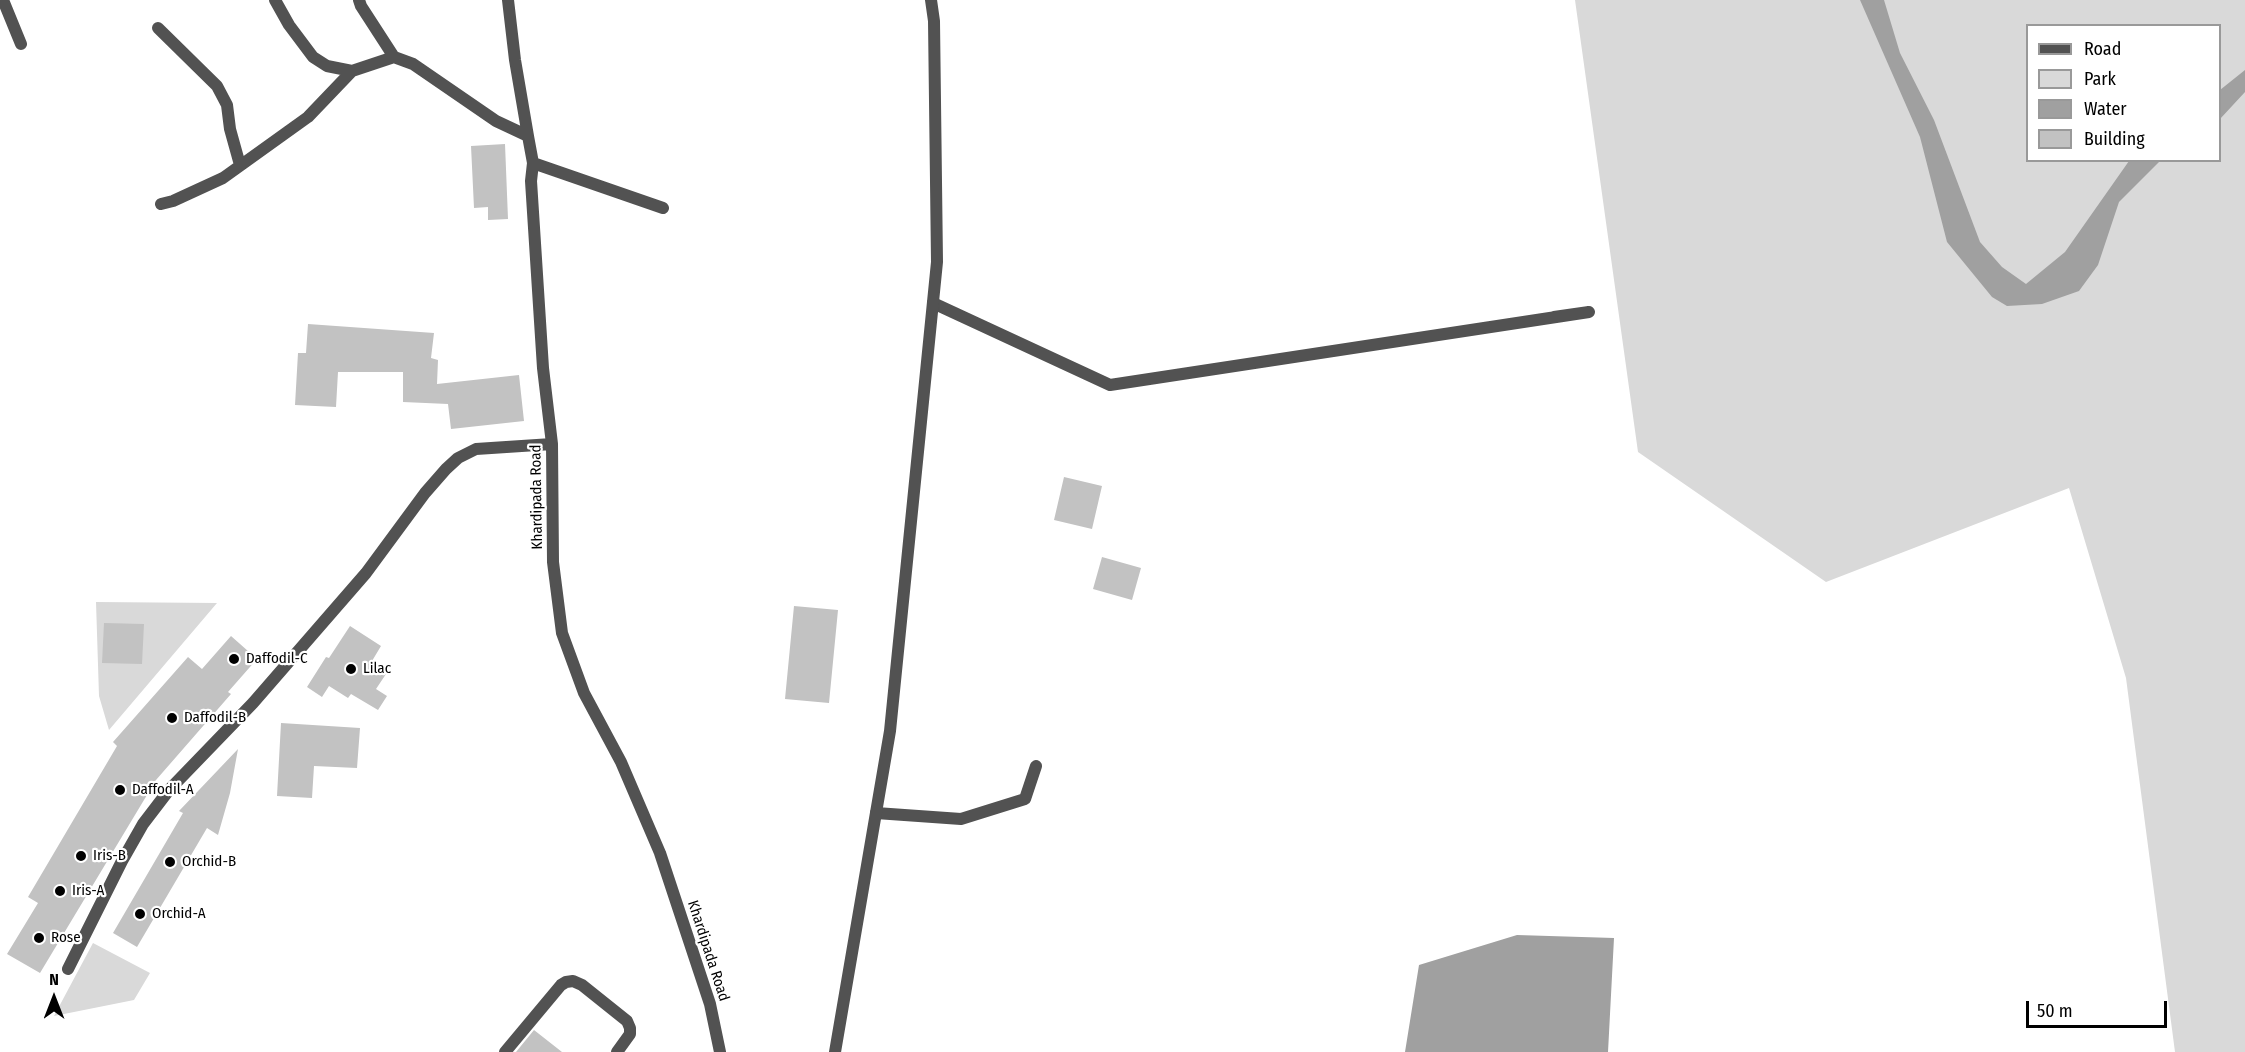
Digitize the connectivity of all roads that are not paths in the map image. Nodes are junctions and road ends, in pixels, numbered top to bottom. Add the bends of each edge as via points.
1 (3, 0) edge
2 (275, 0) edge
3 (359, 0) edge
4 (508, 0) edge
5 (931, 0) edge
6 (158, 28) dead end
7 (21, 44) dead end
8 (394, 57) junction
9 (352, 71) junction
10 (528, 136) junction
11 (533, 163) junction
12 (240, 165) junction
13 (161, 204) dead end
14 (663, 208) dead end
15 (933, 303) junction
16 (1554, 317) dead end
17 (552, 444) junction
18 (1036, 766) dead end
19 (876, 813) junction
20 (68, 969) dead end
21 (505, 1052) edge
22 (617, 1052) edge
23 (720, 1052) edge
24 (835, 1052) edge

1 - 7 street
2 - 9 street via 314,57 327,66
3 - 8 street
4 - 10 street, Khardipada Road
5 - 15 street via 937,262
6 - 12 street via 217,86 227,105
8 - 9 street
8 - 10 street via 413,64 496,121
9 - 12 street via 308,117
10 - 11 street, Khardipada Road
11 - 14 street
11 - 17 street, Khardipada Road via 543,368
12 - 13 street via 223,178
15 - 16 street via 1110,384 1589,312
15 - 19 street via 890,731
17 - 20 street via 476,449 446,469 359,582 253,703 169,790 143,824
17 - 23 street, Khardipada Road via 553,562 562,633 584,693 621,762 660,853 710,1004
18 - 19 street via 1025,799 961,819
19 - 24 street
21 - 22 street via 561,985 573,981 627,1021 630,1034

